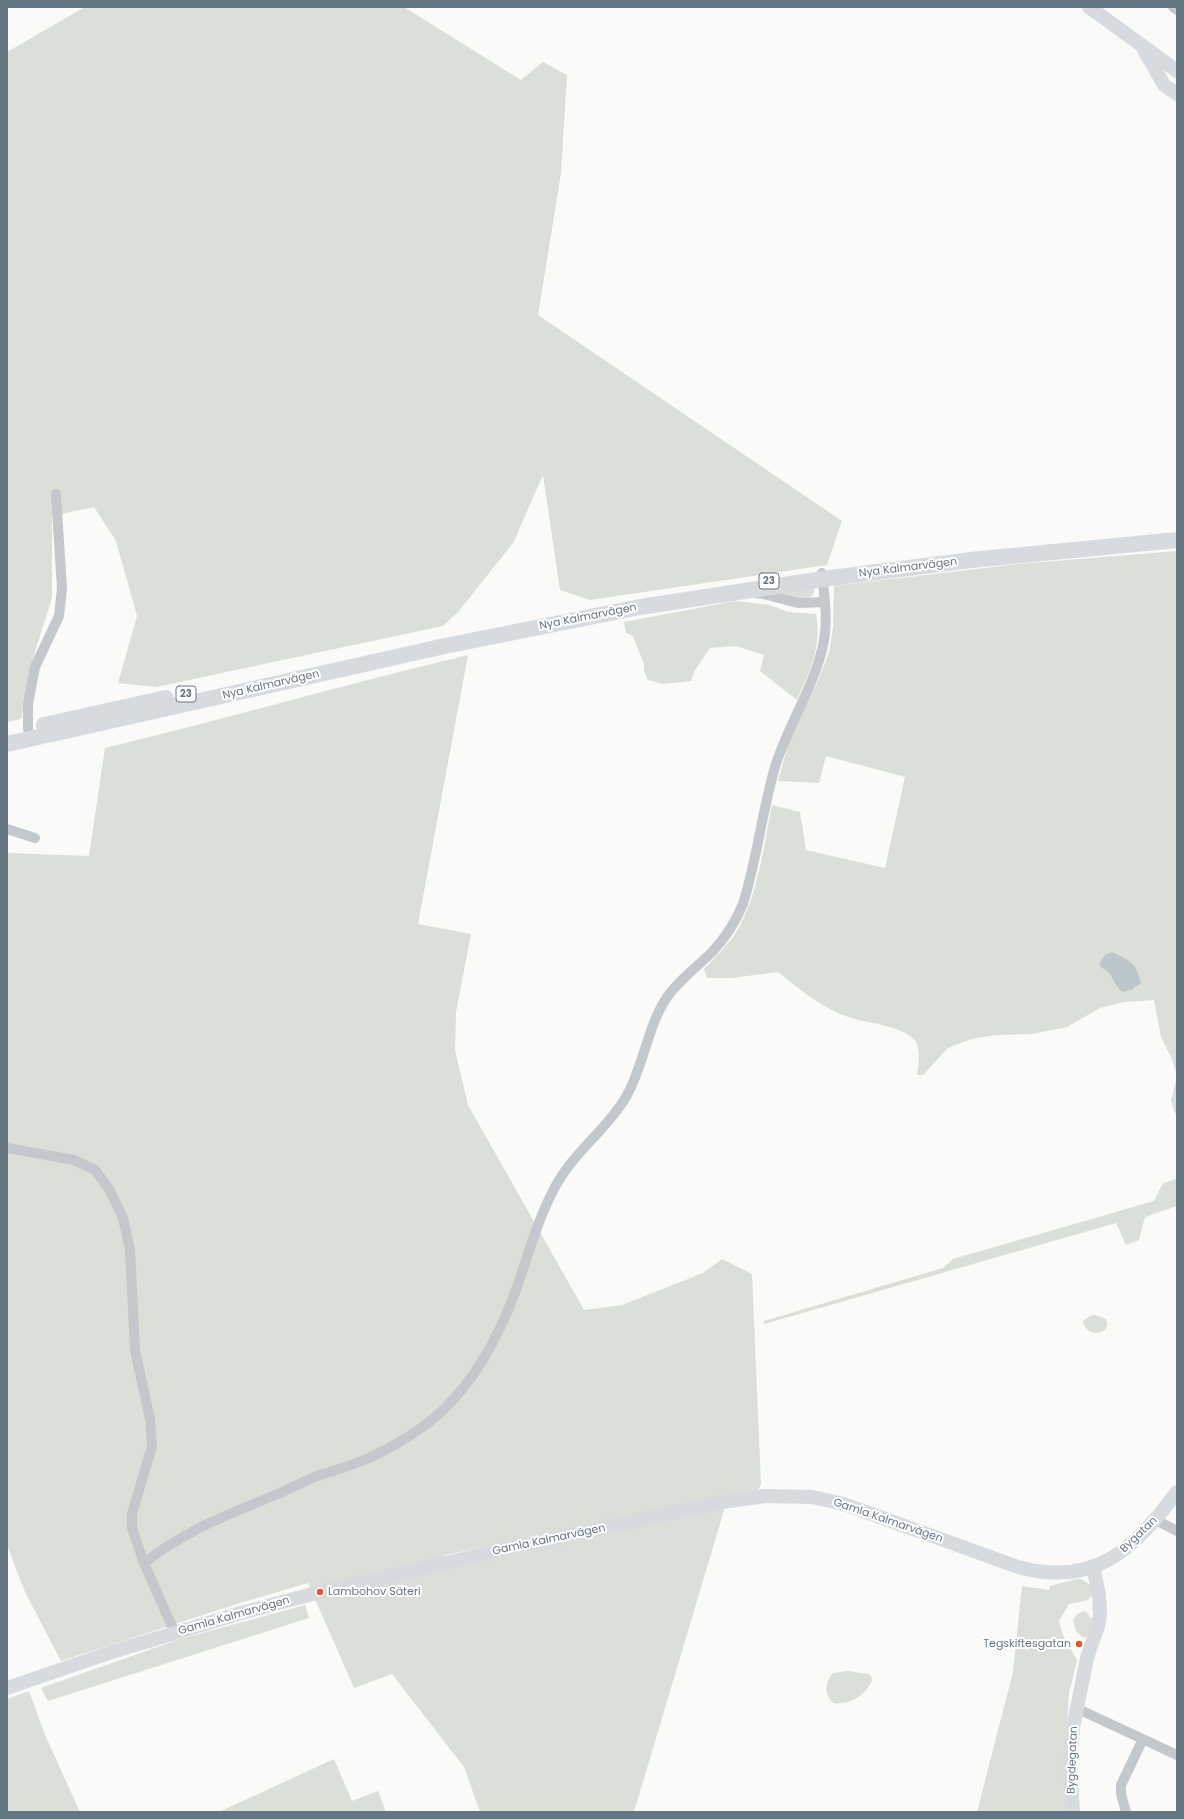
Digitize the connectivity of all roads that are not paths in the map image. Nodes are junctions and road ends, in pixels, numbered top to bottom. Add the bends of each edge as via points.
1 (1089, 7) edge
2 (1103, 7) edge
3 (1173, 7) edge
4 (1177, 10) edge
5 (1142, 46) junction
6 (1177, 61) edge
7 (1177, 71) edge
8 (1177, 94) edge
9 (56, 494) dead end
10 (1177, 534) edge
11 (1177, 540) edge
12 (823, 576) junction
13 (728, 593) junction
14 (825, 602) junction
15 (28, 728) junction
16 (7, 733) edge
17 (7, 744) edge
18 (7, 829) edge
19 (34, 838) dead end
20 (7, 1148) edge
21 (1177, 1492) edge
22 (1156, 1520) junction
23 (1177, 1531) edge
24 (144, 1563) junction
25 (1093, 1566) junction
26 (175, 1633) junction
27 (7, 1688) edge
28 (1076, 1708) junction
29 (1143, 1739) junction
30 (1177, 1755) edge
31 (1073, 1812) edge
32 (1126, 1812) edge

1 - 5 street
2 - 6 street
3 - 4 street
5 - 7 street
5 - 8 street via 1164,85
9 - 15 street via 62,588 59,616 35,667 28,704
10 - 12 main road, Nya Kalmarvägen / 23 via 985,553
11 - 12 main road, Nya Kalmarvägen / 23
12 - 13 main road, Nya Kalmarvägen / 23
12 - 14 street
12 - 15 main road, Nya Kalmarvägen / 23 via 640,600
13 - 14 street via 763,594 798,603
13 - 17 main road, Nya Kalmarvägen / 23 via 640,607 445,646
14 - 24 street via 824,639 818,664 786,734 775,768 748,887 737,918 724,938 667,997 657,1016 627,1095 611,1119 576,1155 561,1177 544,1211 503,1322 472,1375 444,1410 411,1434 368,1458 318,1476 192,1530
15 - 16 main road, Nya Kalmarvägen / 23
18 - 19 street
20 - 24 street via 74,1160 94,1170 109,1189 123,1218 130,1250 135,1350 150,1419 152,1446 132,1514 132,1528
21 - 22 street, Bygatan
22 - 23 street
22 - 25 street, Bygatan via 1125,1550
24 - 26 street
25 - 26 street, Gamla Kalmarvägen via 1056,1573 1030,1570 844,1504 812,1497 765,1496 722,1502 384,1577 241,1613
25 - 28 street via 1099,1594 1098,1626 1087,1658
26 - 27 street, Gamla Kalmarvägen
28 - 29 street
28 - 31 street, Bygdegatan via 1070,1765
29 - 30 street
29 - 32 street via 1121,1785

